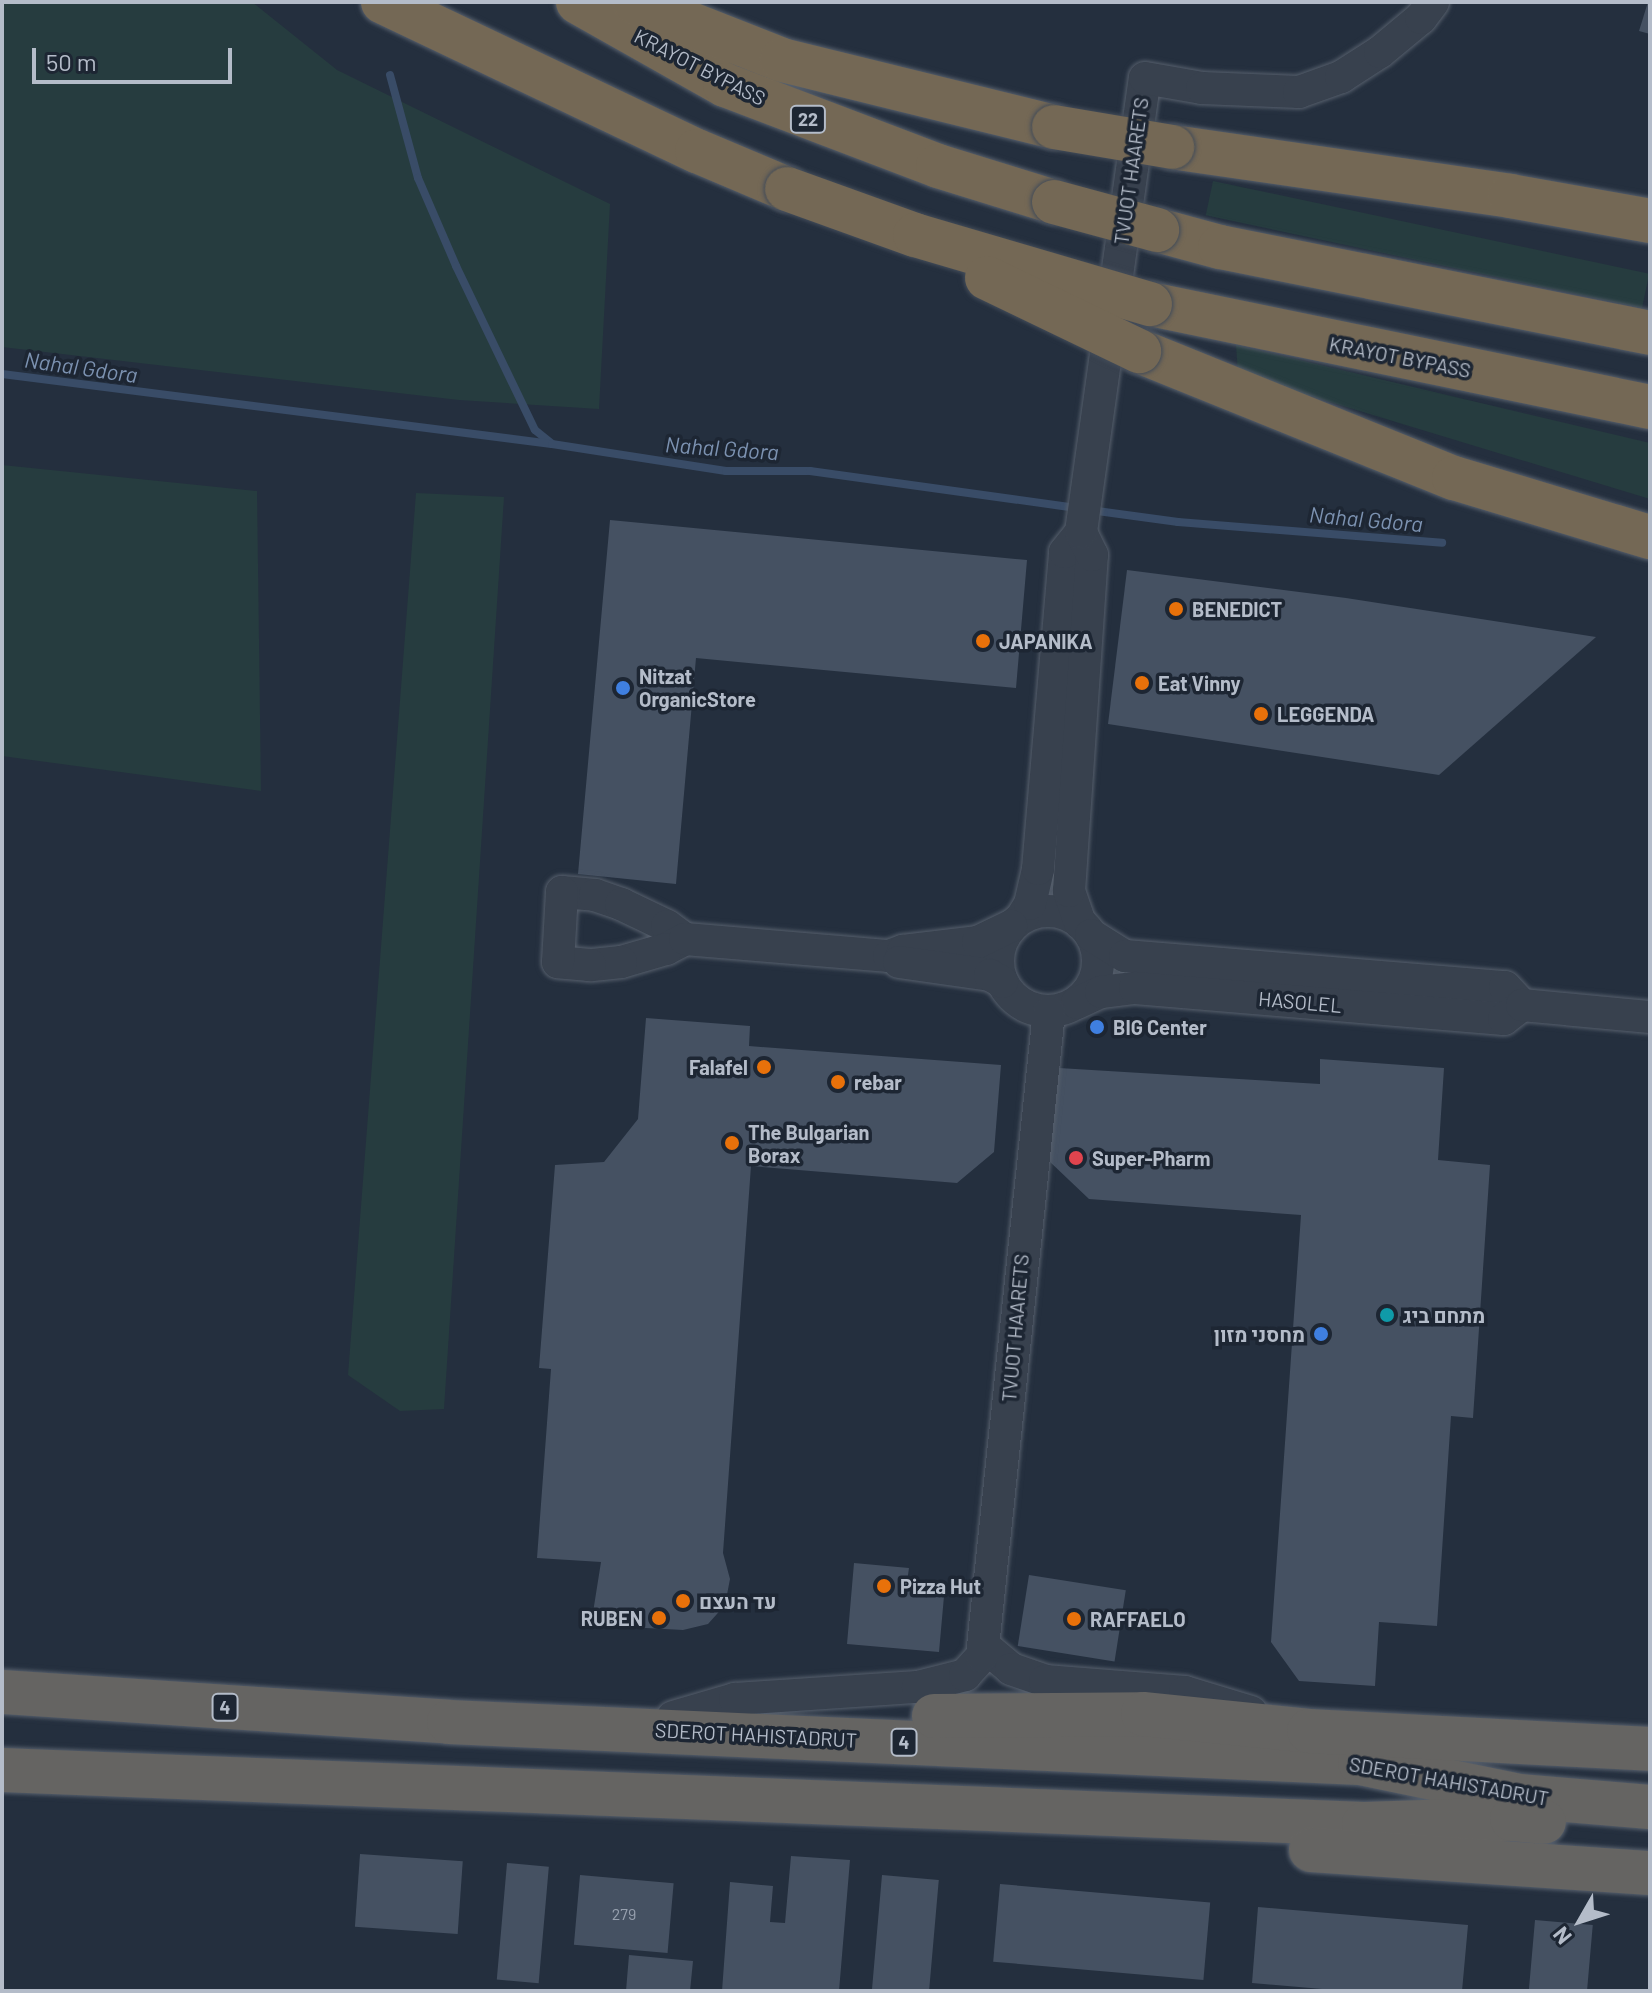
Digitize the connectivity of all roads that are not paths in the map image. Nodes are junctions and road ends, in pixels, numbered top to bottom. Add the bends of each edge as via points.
1 (383, 2) edge
2 (578, 2) edge
3 (635, 2) edge
4 (1433, 2) edge
5 (1561, 205) junction
6 (837, 206) junction
7 (1650, 211) edge
8 (1650, 221) edge
9 (1650, 333) edge
10 (1650, 407) edge
11 (1082, 526) junction
12 (1650, 537) edge
13 (1016, 922) junction
14 (1086, 929) junction
15 (685, 939) dead end
16 (889, 956) junction
17 (1002, 982) junction
18 (1522, 1005) junction
19 (1063, 1007) junction
20 (1650, 1017) edge
21 (984, 1646) junction
22 (2, 1692) edge
23 (673, 1717) junction
24 (449, 1722) junction
25 (1309, 1731) junction
26 (1650, 1749) edge
27 (2, 1770) edge
28 (789, 1802) junction
29 (1650, 1807) edge
30 (1650, 1830) edge
31 (1641, 1875) edge

1 - 6 highway, bridge via 697,151
2 - 9 highway, KRAYOT BYPASS / 22, bridge via 725,85 938,166 1054,202 1220,247
3 - 5 highway, bridge via 782,60 1054,127
4 - 11 street, TVUOT HAARETS via 1421,18 1367,60 1341,77 1299,92 1202,88 1145,78
5 - 7 highway
5 - 8 highway
6 - 10 highway, KRAYOT BYPASS, bridge via 915,235 1150,304
6 - 12 highway, bridge via 1139,351 1454,478
11 - 13 street, TVUOT HAARETS via 1065,552 1038,869 1030,904
11 - 14 street, TVUOT HAARETS via 1092,555 1069,891
13 - 14 street via 1051,911
13 - 16 street via 978,942
13 - 17 street via 998,953
14 - 18 street, HASOLEL via 1107,947 1134,957 1505,987
14 - 19 street via 1098,966 1095,980
15 - 16 street
16 - 17 street via 901,964 990,975
17 - 19 street via 1021,1004
18 - 19 street, HASOLEL via 1504,1019 1135,988 1101,992
18 - 20 street, HASOLEL
19 - 21 street, TVUOT HAARETS via 1025,1218
21 - 23 street via 973,1669 955,1679 918,1687 735,1699
21 - 25 street via 1011,1669 1045,1681 1185,1692
22 - 24 highway, SDEROT HAHISTADRUT / 4
23 - 24 highway
23 - 25 highway via 1143,1714
24 - 29 highway, SDEROT HAHISTADRUT / 4 via 1360,1763 1519,1796
25 - 26 highway
27 - 28 highway, SDEROT HAHISTADRUT
28 - 30 highway, SDEROT HAHISTADRUT via 1364,1824 1512,1819
28 - 31 highway via 828,1818

